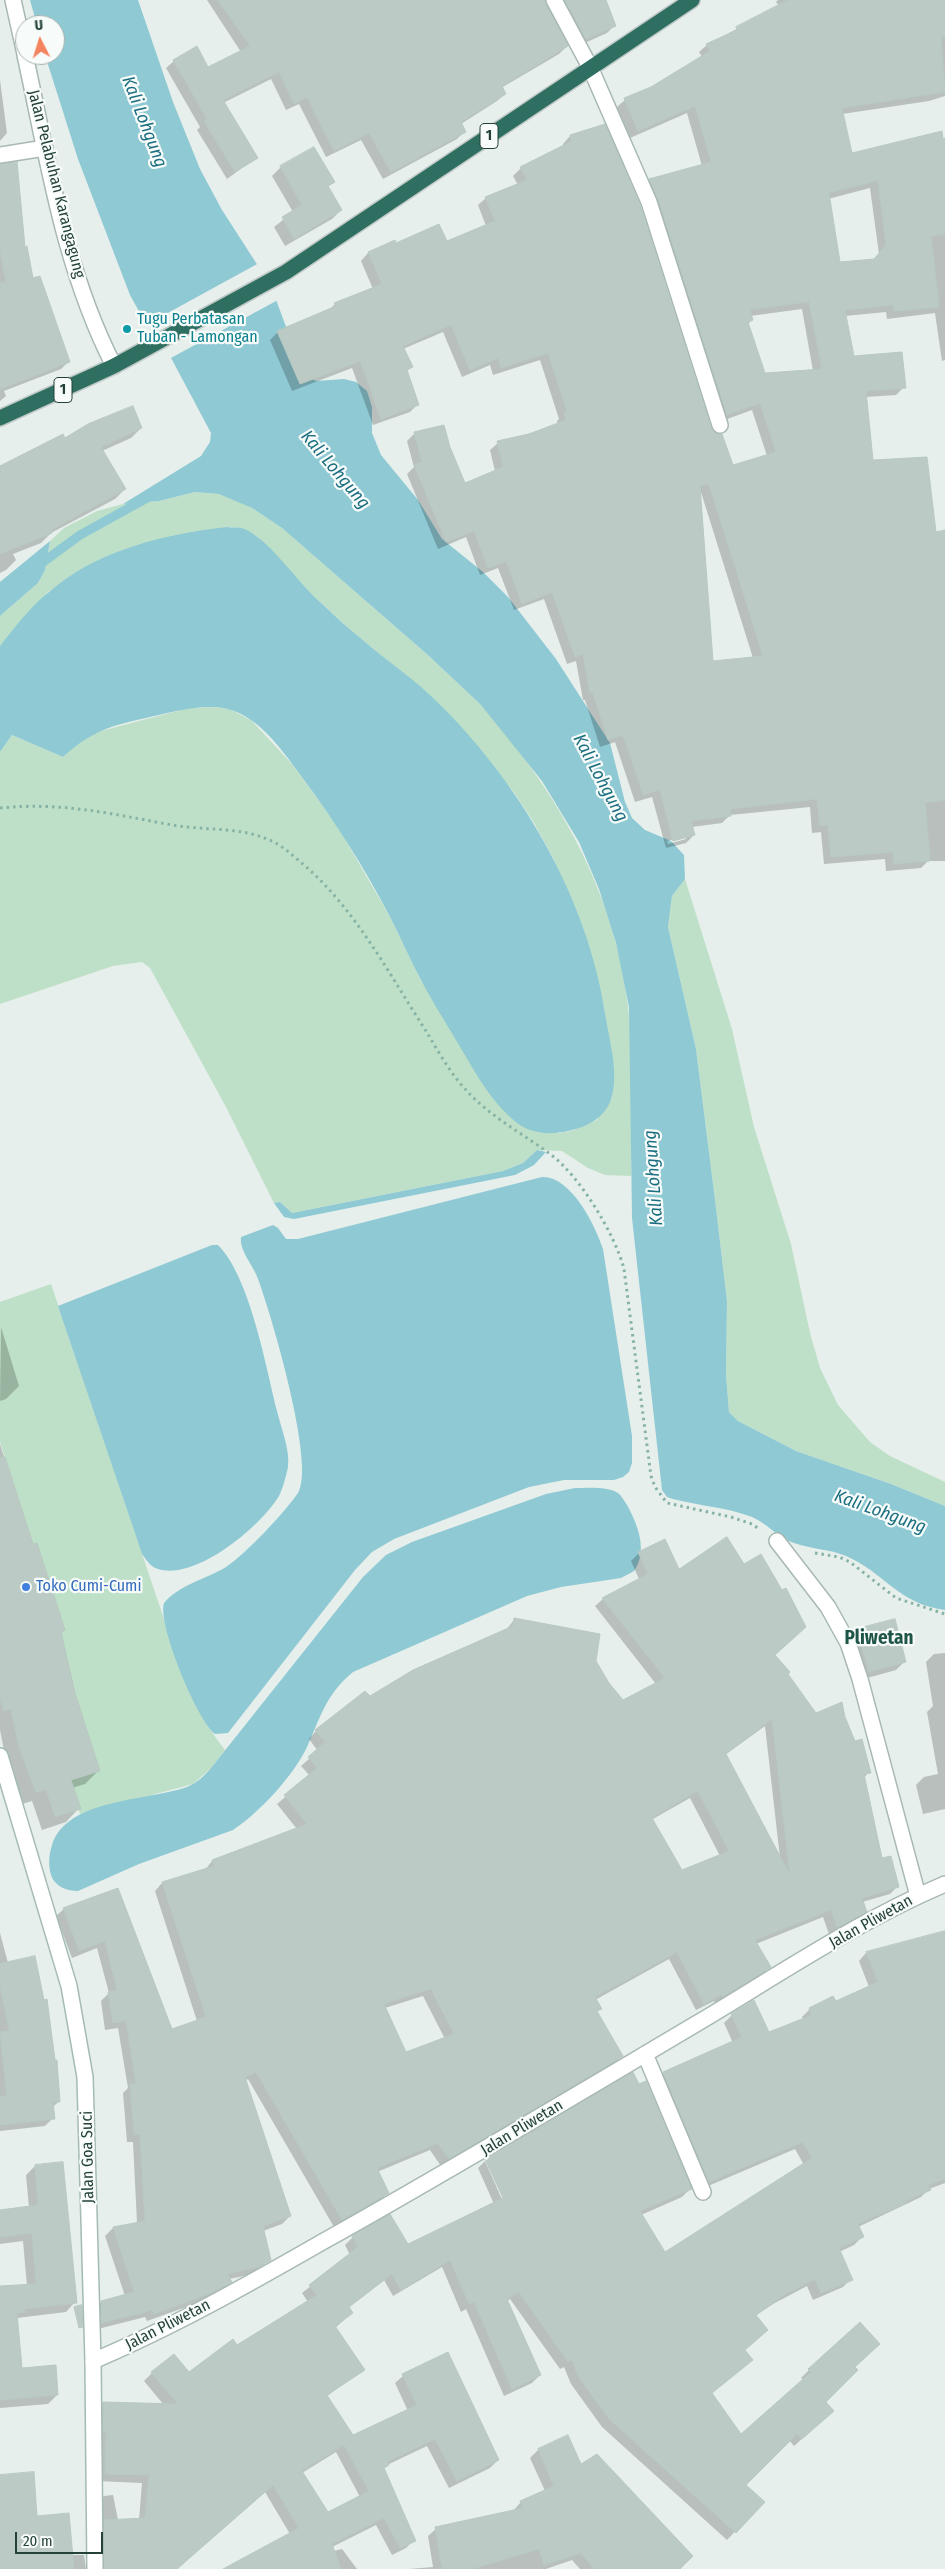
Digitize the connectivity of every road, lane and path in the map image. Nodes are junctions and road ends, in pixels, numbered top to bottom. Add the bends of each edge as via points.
1 (13, 0) edge
2 (554, 0) edge
3 (692, 0) edge
4 (16, 15) edge
5 (27, 65) edge
6 (590, 67) junction
7 (46, 148) junction
8 (0, 155) edge
9 (120, 363) junction
10 (0, 418) edge
11 (720, 425) dead end
12 (0, 808) edge
13 (777, 1541) junction
14 (945, 1614) edge
15 (1, 1761) edge
16 (945, 1884) edge
17 (918, 1896) junction
18 (645, 2054) junction
19 (703, 2192) dead end
20 (93, 2361) junction
21 (95, 2569) edge

1 - 4 street, Jalan Pelabuhan Karangagung
2 - 6 street
3 - 6 highway, 1
5 - 7 street, Jalan Pelabuhan Karangagung
6 - 9 highway, 1 via 286,272
6 - 11 street via 649,202
7 - 8 street
7 - 9 street, Jalan Pelabuhan Karangagung via 74,270 90,312
9 - 10 highway, 1
12 - 13 path via 34,805 75,807 169,825 254,834 275,842 324,882 355,921 466,1091 564,1166 614,1238 624,1269 651,1476 661,1497 673,1506 742,1520
13 - 14 path via 788,1547 839,1557 859,1568 896,1598
13 - 17 street via 828,1607 848,1642
15 - 20 street, Jalan Goa Suci via 69,1986 80,2042 87,2105
16 - 17 street, Jalan Pliwetan
17 - 18 street, Jalan Pliwetan
18 - 19 street
18 - 20 street, Jalan Pliwetan via 446,2173 284,2264 166,2328
20 - 21 street, Jalan Goa Suci

